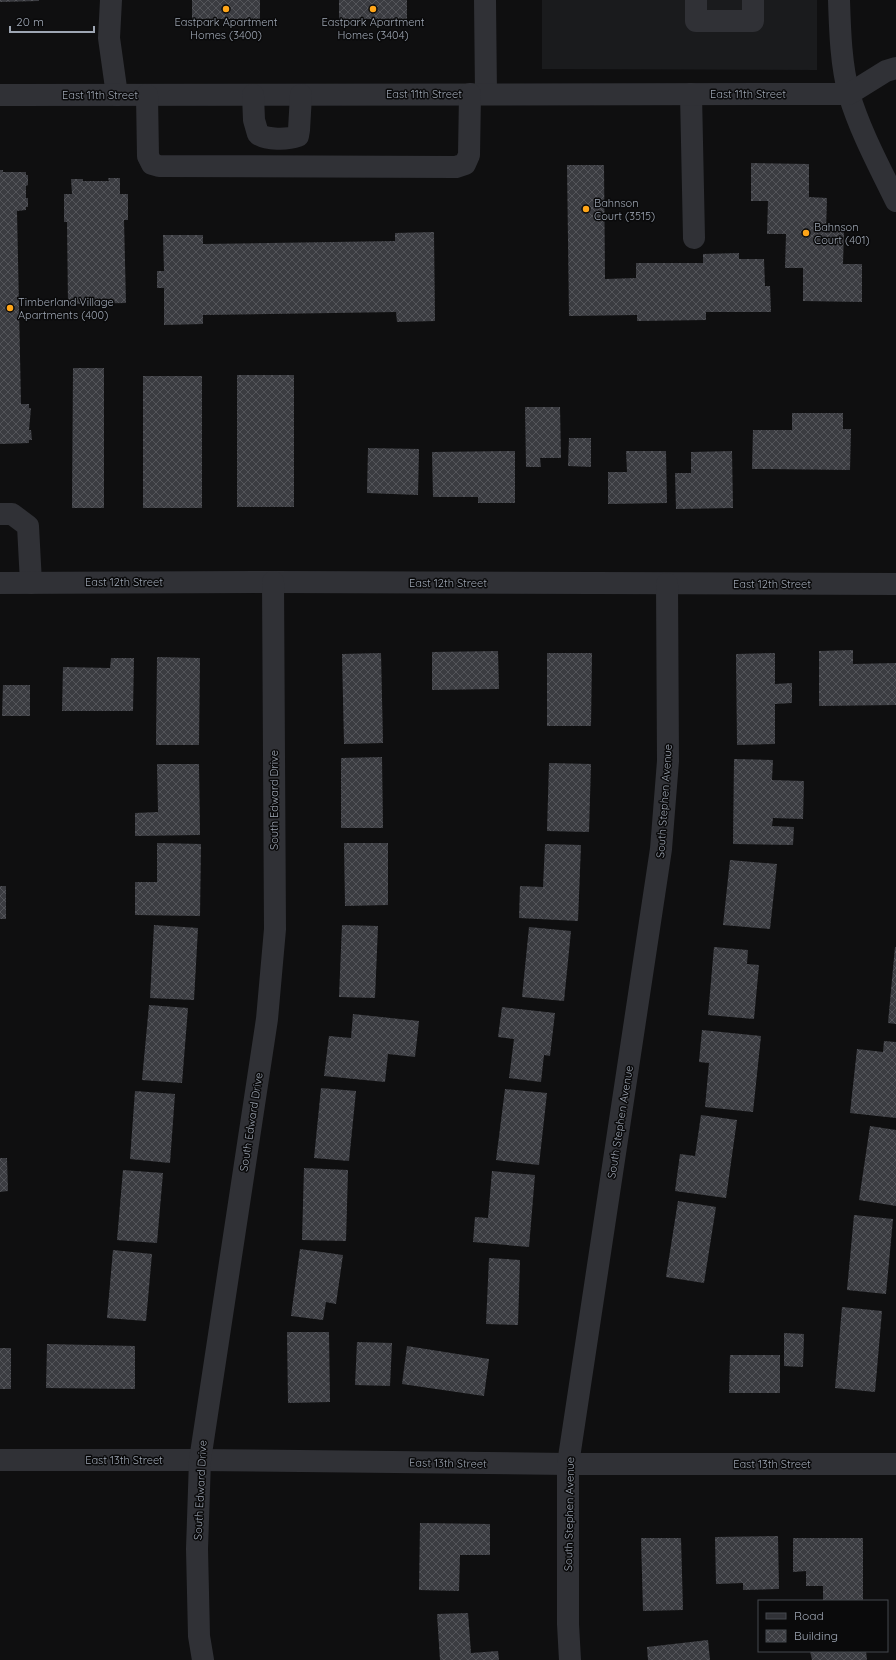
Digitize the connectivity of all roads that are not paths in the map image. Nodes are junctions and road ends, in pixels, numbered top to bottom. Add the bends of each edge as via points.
1 (111, 0) edge
2 (485, 0) edge
3 (696, 0) edge
4 (753, 0) edge
5 (839, 0) edge
6 (896, 68) edge
7 (478, 94) junction
8 (691, 94) junction
9 (849, 94) junction
10 (0, 95) edge
11 (117, 95) junction
12 (147, 95) junction
13 (253, 95) junction
14 (301, 95) junction
15 (279, 137) junction
16 (279, 166) junction
17 (896, 201) edge
18 (694, 238) dead end
19 (0, 514) edge
20 (273, 582) junction
21 (0, 583) edge
22 (31, 583) junction
23 (667, 584) junction
24 (896, 584) edge
25 (0, 1460) edge
26 (200, 1460) junction
27 (568, 1464) junction
28 (896, 1464) edge
29 (203, 1660) edge
30 (570, 1660) edge

1 - 11 street via 109,38
2 - 7 street
3 - 4 street via 696,20 753,20
5 - 9 street via 843,57
6 - 9 street via 886,71
7 - 8 street, East 11th Street
7 - 14 street, East 11th Street
7 - 16 street via 469,155 465,164 456,167
8 - 9 street, East 11th Street
8 - 18 street
9 - 17 street via 860,126
10 - 11 street, East 11th Street
11 - 12 street, East 11th Street
12 - 13 street, East 11th Street
12 - 16 street via 148,156 152,164
13 - 14 street, East 11th Street
13 - 15 street via 254,120 258,134 264,137
14 - 15 street via 298,136
15 - 16 street
19 - 22 street via 12,514 28,526
20 - 22 street, East 12th Street
20 - 23 street, East 12th Street
20 - 26 street, South Edward Drive via 275,929 267,1019
21 - 22 street, East 12th Street
23 - 24 street, East 12th Street
23 - 27 street, South Stephen Avenue via 668,761 661,849
25 - 26 street, East 13th Street
26 - 27 street, East 13th Street
26 - 29 street, South Edward Drive via 197,1549 199,1636
27 - 28 street, East 13th Street
27 - 30 street, South Stephen Avenue

